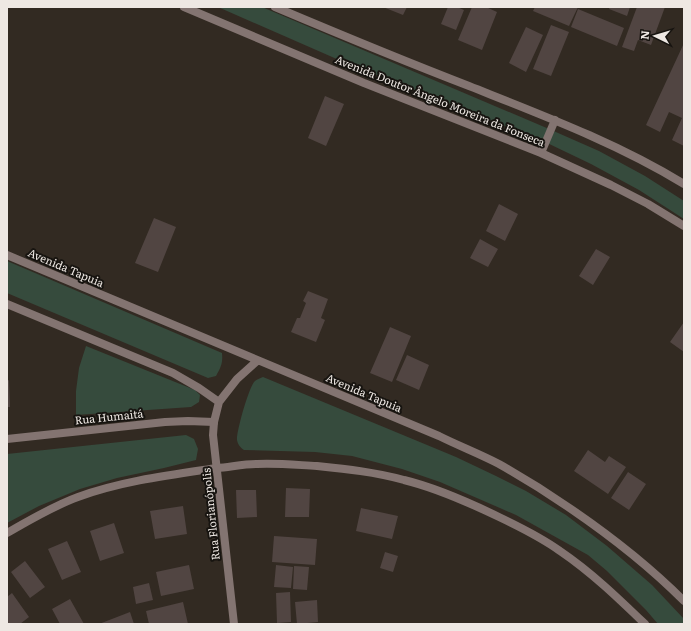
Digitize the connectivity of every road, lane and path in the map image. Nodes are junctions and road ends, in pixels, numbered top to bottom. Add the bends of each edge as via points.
1 (184, 7) edge
2 (274, 7) edge
3 (555, 120) junction
4 (541, 153) junction
5 (684, 184) edge
6 (684, 226) edge
7 (7, 255) edge
8 (7, 304) edge
9 (257, 360) junction
10 (219, 402) junction
11 (214, 422) junction
12 (7, 439) edge
13 (218, 468) junction
14 (7, 533) edge
15 (684, 601) edge
16 (234, 624) edge
17 (645, 624) edge

1 - 4 street, Avenida Doutor Ângelo Moreira da Fonseca via 364,83
2 - 3 street
3 - 4 street
3 - 5 street via 644,161
4 - 6 street, Avenida Doutor Ângelo Moreira da Fonseca via 617,188
7 - 9 street, Avenida Tapuia
8 - 10 street via 173,373
9 - 10 street via 237,379
9 - 15 street, Avenida Tapuia via 439,436 518,475 557,499 632,553
10 - 11 street, Rua Florianópolis
11 - 12 street, Rua Humaitá via 165,422
11 - 13 street, Rua Florianópolis via 213,435
13 - 14 street via 112,486 77,497
13 - 16 street, Rua Florianópolis
13 - 17 street via 256,464 342,468 372,472 438,490 518,526 560,550 621,600

